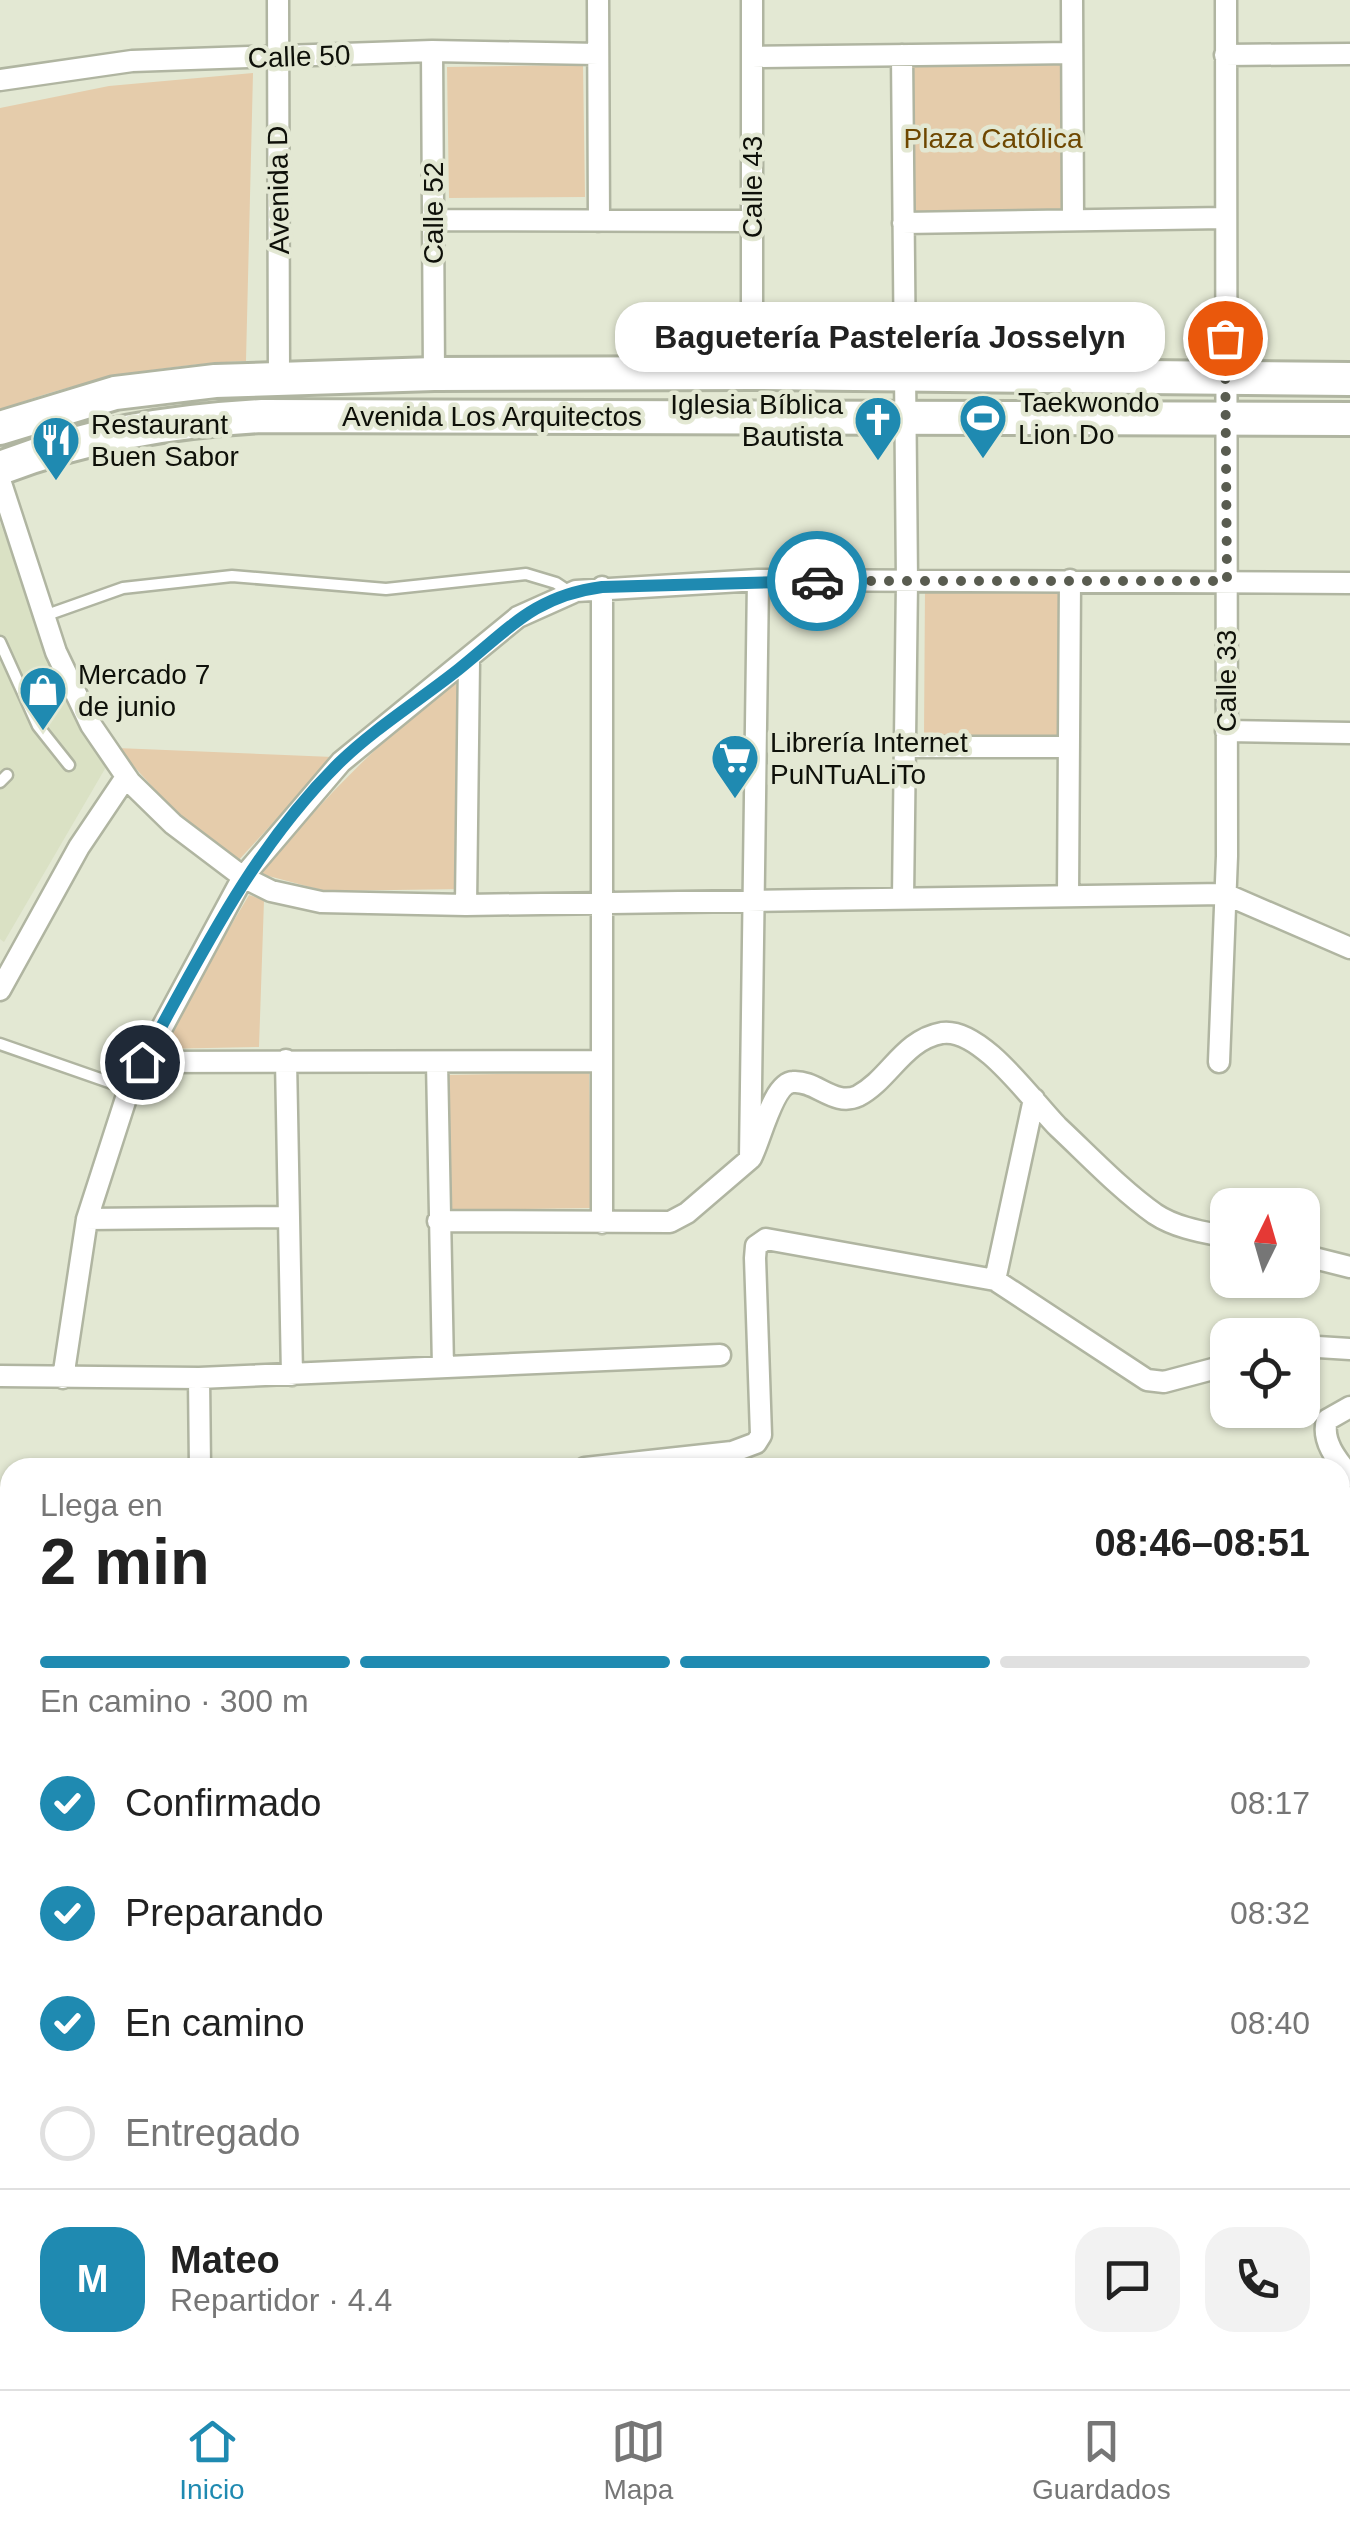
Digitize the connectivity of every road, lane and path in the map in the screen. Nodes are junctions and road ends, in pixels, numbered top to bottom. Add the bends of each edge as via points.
1 (278, 0) edge
2 (598, 0) edge
3 (752, 0) edge
4 (1072, 0) edge
5 (1226, 0) edge
6 (432, 52) junction
7 (1072, 52) junction
8 (598, 54) junction
9 (1350, 54) edge
10 (902, 55) junction
11 (1226, 55) junction
12 (752, 57) junction
13 (277, 58) junction
14 (0, 80) edge
15 (1224, 218) junction
16 (433, 220) junction
17 (1072, 220) junction
18 (599, 221) junction
19 (752, 221) junction
20 (904, 223) junction
21 (752, 373) junction
22 (434, 374) junction
23 (905, 375) junction
24 (1225, 378) junction
25 (1350, 379) edge
26 (279, 380) junction
27 (904, 418) junction
28 (1226, 419) junction
29 (1350, 419) edge
30 (0, 428) edge
31 (0, 468) edge
32 (0, 480) edge
33 (758, 580) junction
34 (1070, 580) junction
35 (907, 581) junction
36 (1227, 581) junction
37 (1350, 582) edge
38 (602, 587) junction
39 (571, 593) junction
40 (44, 616) junction
41 (1, 645) edge
42 (469, 661) junction
43 (1226, 731) junction
44 (1350, 733) edge
45 (905, 747) junction
46 (1069, 747) junction
47 (69, 765) dead end
48 (126, 777) junction
49 (243, 878) junction
50 (1225, 894) junction
51 (1068, 896) junction
52 (903, 898) junction
53 (752, 900) junction
54 (601, 902) junction
55 (466, 905) junction
56 (1350, 948) edge
57 (2, 979) edge
58 (0, 1044) edge
59 (286, 1060) junction
60 (601, 1061) junction
61 (142, 1062) junction
62 (437, 1062) junction
63 (1219, 1062) dead end
64 (129, 1089) junction
65 (1034, 1099) junction
66 (750, 1159) junction
67 (288, 1217) junction
68 (87, 1219) junction
69 (438, 1221) junction
70 (602, 1223) junction
71 (1210, 1233) edge
72 (1320, 1260) edge
73 (1350, 1268) edge
74 (995, 1280) junction
75 (1320, 1347) edge
76 (1350, 1349) edge
77 (720, 1355) dead end
78 (444, 1367) junction
79 (1210, 1370) edge
80 (0, 1376) edge
81 (292, 1376) junction
82 (62, 1378) junction
83 (199, 1378) junction
84 (1350, 1407) edge
85 (200, 1458) edge
86 (677, 1458) edge
87 (1340, 1458) edge

1 - 13 street, Avenida D
2 - 8 street
3 - 12 street, Calle 43
4 - 7 street
5 - 11 street, Calle 33
6 - 8 street, Calle 50
6 - 13 street, Calle 50
6 - 16 street, Calle 52
7 - 10 street
7 - 17 street
8 - 18 street
9 - 11 street
10 - 12 street
10 - 20 street
11 - 15 street, Calle 33
12 - 19 street, Calle 43
13 - 14 street, Calle 50 via 132,61
13 - 26 street, Avenida D
15 - 17 street
15 - 24 street, Calle 33
16 - 18 street
16 - 22 street, Calle 52
17 - 20 street
18 - 19 street
19 - 21 street, Calle 43
20 - 23 street
21 - 22 main road, Avenida Los Arquitectos
21 - 23 main road, Avenida Los Arquitectos
22 - 26 main road, Avenida Los Arquitectos
23 - 24 main road, Avenida Los Arquitectos
23 - 27 street
24 - 25 main road, Avenida Los Arquitectos
24 - 28 street, Calle 33
26 - 30 main road, Avenida Los Arquitectos via 115,393
27 - 28 main road, Avenida Los Arquitectos
27 - 31 main road, Avenida Los Arquitectos via 262,416 115,432
27 - 35 street
28 - 29 main road, Avenida Los Arquitectos
28 - 36 street, Calle 33
32 - 40 street
33 - 35 street
33 - 38 street
33 - 53 street
34 - 35 street
34 - 36 street
34 - 46 street
35 - 45 street
36 - 37 street
36 - 43 street, Calle 33
38 - 39 street
38 - 54 street
39 - 40 lane via 526,574 386,590 232,576 123,588
39 - 42 street via 518,617
40 - 48 street via 70,686
41 - 47 lane via 38,726
42 - 49 street via 341,762
42 - 55 street
43 - 44 street
43 - 50 street, Calle 33
45 - 46 street
45 - 52 street
46 - 51 street
48 - 49 street via 172,824
48 - 57 street
49 - 55 street via 322,902
49 - 61 street
50 - 51 street
50 - 56 street
50 - 63 street, Calle 33
51 - 52 street
52 - 53 street
53 - 54 street
53 - 66 street
54 - 55 street
54 - 60 street
58 - 64 lane
59 - 61 street
59 - 62 street
59 - 67 street
60 - 62 street
60 - 70 street
61 - 64 street
62 - 69 street
64 - 68 street
65 - 66 street via 970,1039 946,1032 922,1039 852,1098 788,1082 778,1090
65 - 71 street via 1156,1215
65 - 74 street
66 - 70 street via 670,1222
67 - 68 street
67 - 81 street
68 - 82 street
69 - 70 street
69 - 78 street
72 - 73 street
74 - 79 street via 1148,1380
74 - 86 street via 766,1239 754,1258 760,1434 756,1443 732,1452
75 - 76 street
77 - 78 street
78 - 81 street
80 - 82 street
81 - 83 street
82 - 83 street
83 - 85 street
84 - 87 street via 1327,1420 1324,1431

